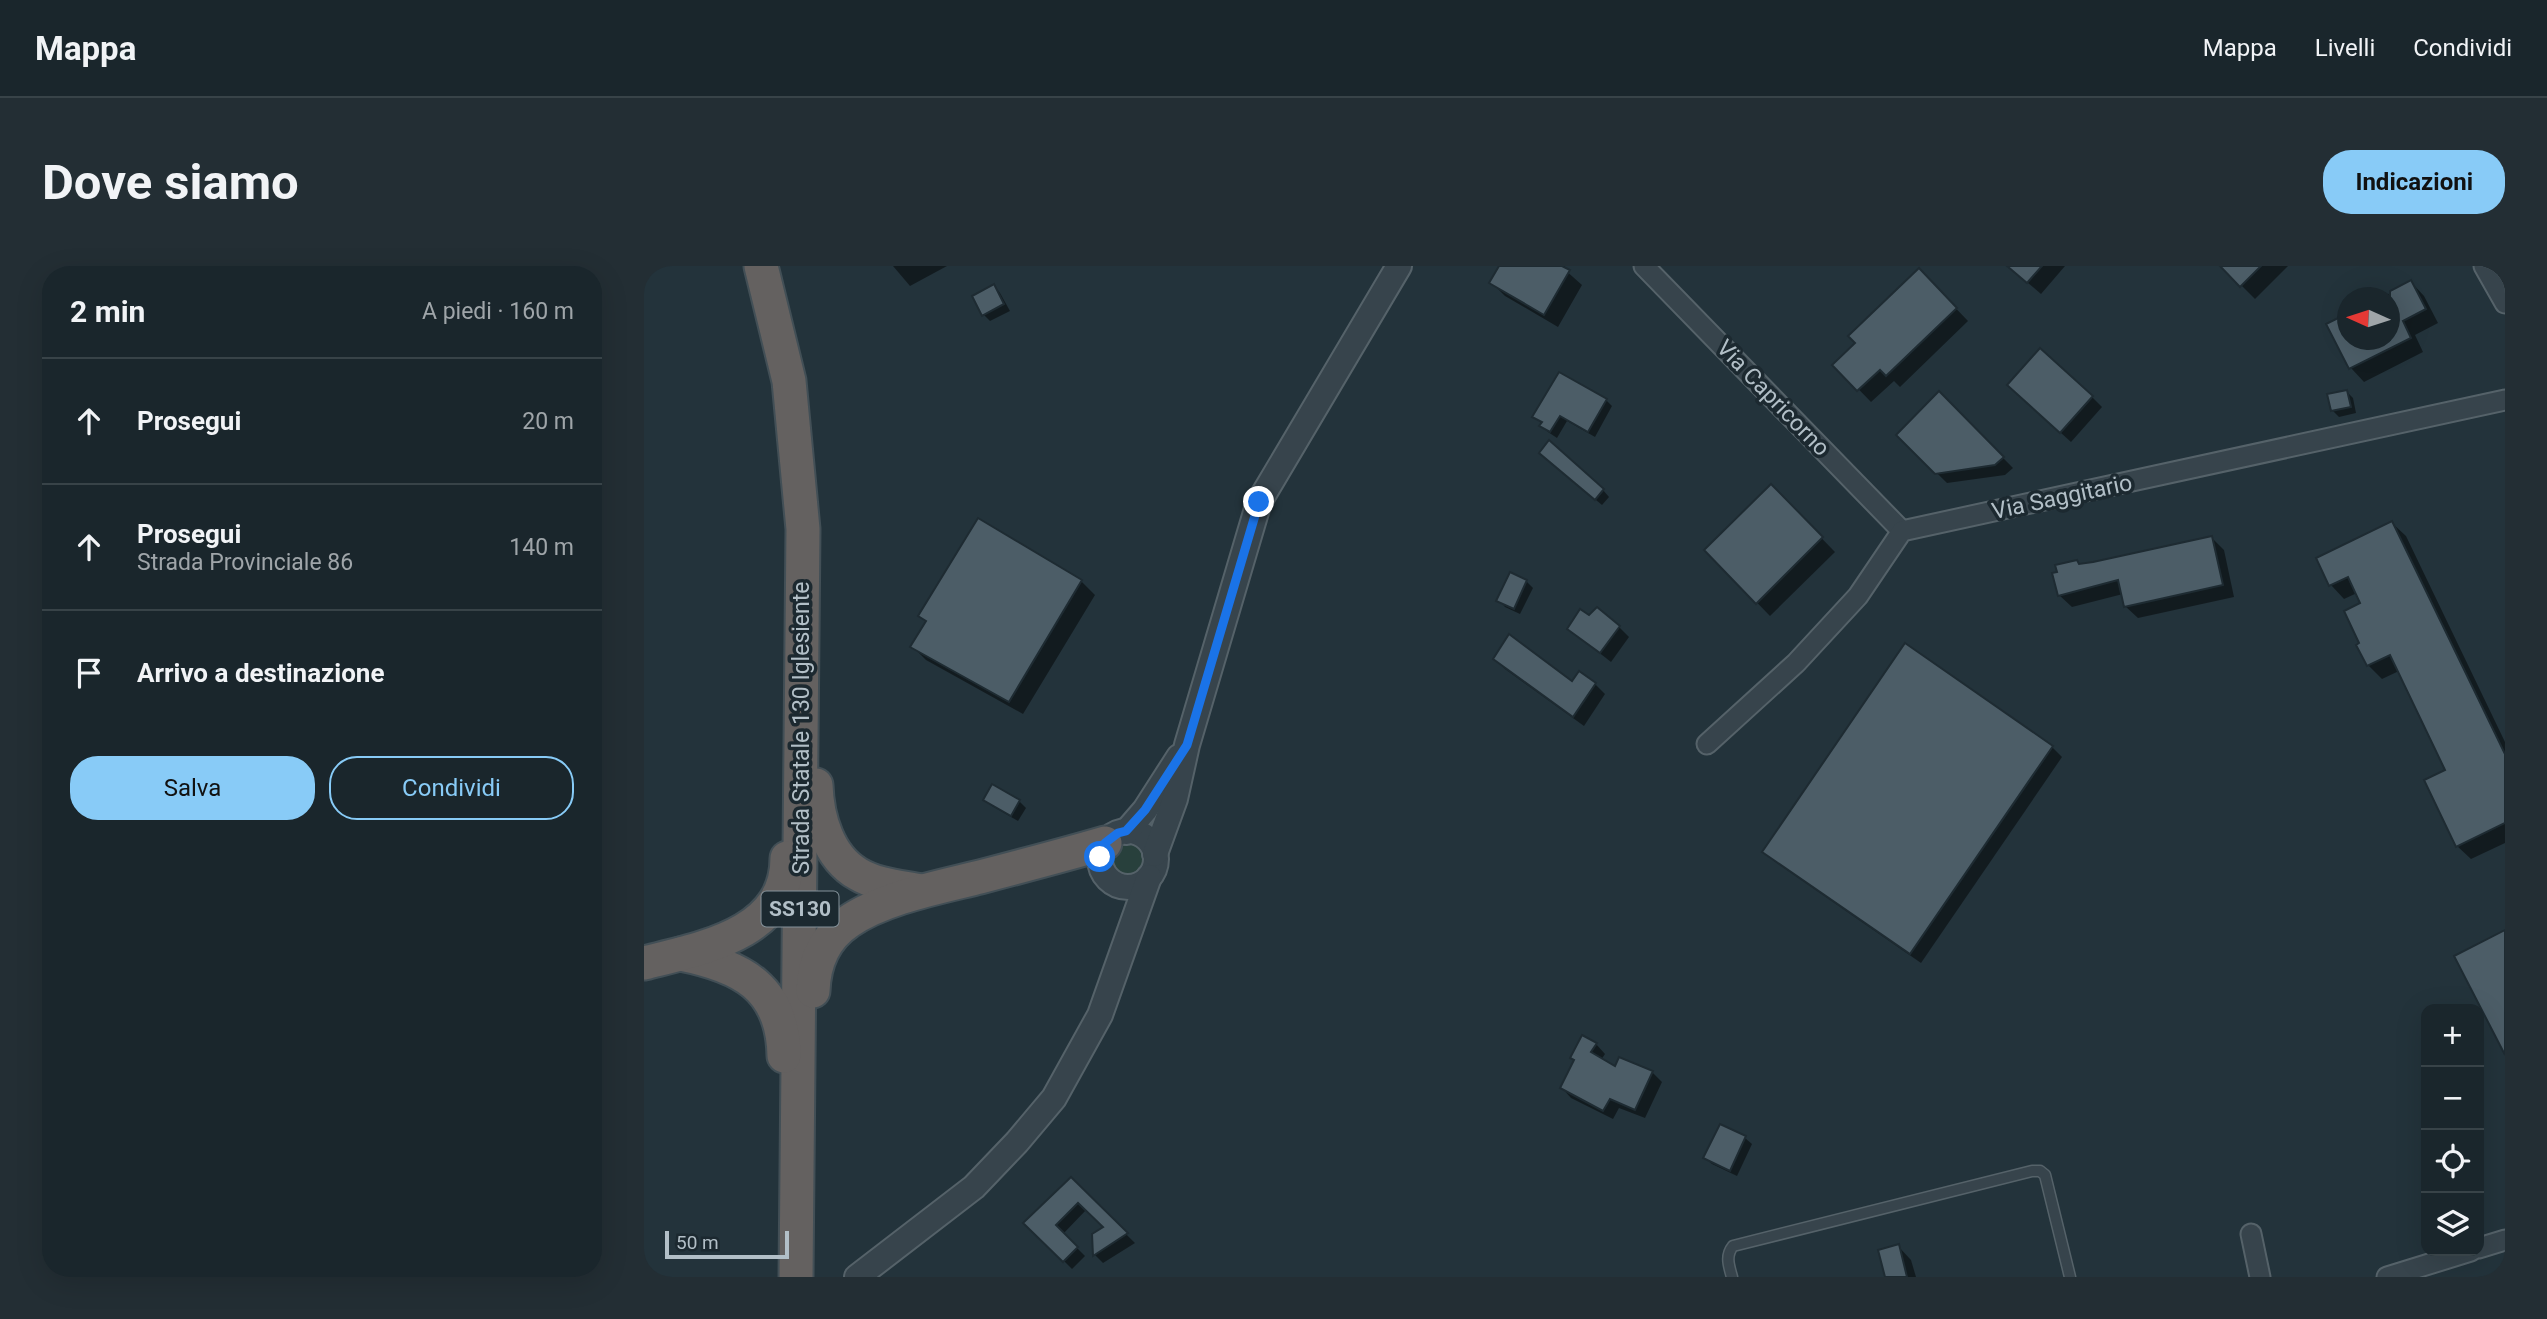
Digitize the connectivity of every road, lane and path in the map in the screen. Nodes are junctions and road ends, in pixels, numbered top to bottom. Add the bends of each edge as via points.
1 (761, 266) edge
2 (1399, 266) edge
3 (1644, 266) edge
4 (2484, 266) edge
5 (2505, 303) edge
6 (2505, 400) edge
7 (1902, 531) junction
8 (802, 647) junction
9 (1707, 744) dead end
10 (1187, 745) junction
11 (1112, 857) junction
12 (1152, 866) junction
13 (921, 891) junction
14 (1125, 947) junction
15 (681, 954) junction
16 (644, 963) edge
17 (798, 1171) junction
18 (2251, 1234) dead end
19 (2505, 1240) edge
20 (2484, 1246) edge
21 (2456, 1256) edge
22 (796, 1277) edge
23 (857, 1277) edge
24 (1732, 1277) edge
25 (2070, 1277) edge
26 (2260, 1277) edge
27 (2387, 1277) edge

1 - 8 highway, Strada Statale 130 Iglesiente / SS130 via 789,381 797,452 803,529
2 - 10 street via 1259,502
3 - 7 street, Via Capricorno
4 - 5 street
6 - 7 street, Via Saggitario
7 - 9 street via 1858,596 1796,663
8 - 13 highway via 814,727 816,798 825,832 834,850 857,874
8 - 15 highway via 788,723 784,885 770,910 751,926
8 - 17 highway, Strada Statale 130 Iglesiente / SS130
10 - 11 street
10 - 12 street
11 - 12 street via 1133,887
11 - 12 street via 1142,835 1152,846
11 - 13 highway via 1046,861
11 - 14 street
12 - 14 street
13 - 17 highway via 847,922 821,951 814,972 810,1109
14 - 23 street via 1100,1015 1054,1098 974,1187
15 - 16 highway
15 - 17 highway via 733,968 766,995 774,1008 784,1037 785,1110
17 - 22 highway, Strada Statale 130 Iglesiente / SS130
18 - 26 street
19 - 20 street
21 - 27 street
24 - 25 lane via 1727,1260 1733,1246 2032,1171 2045,1175

